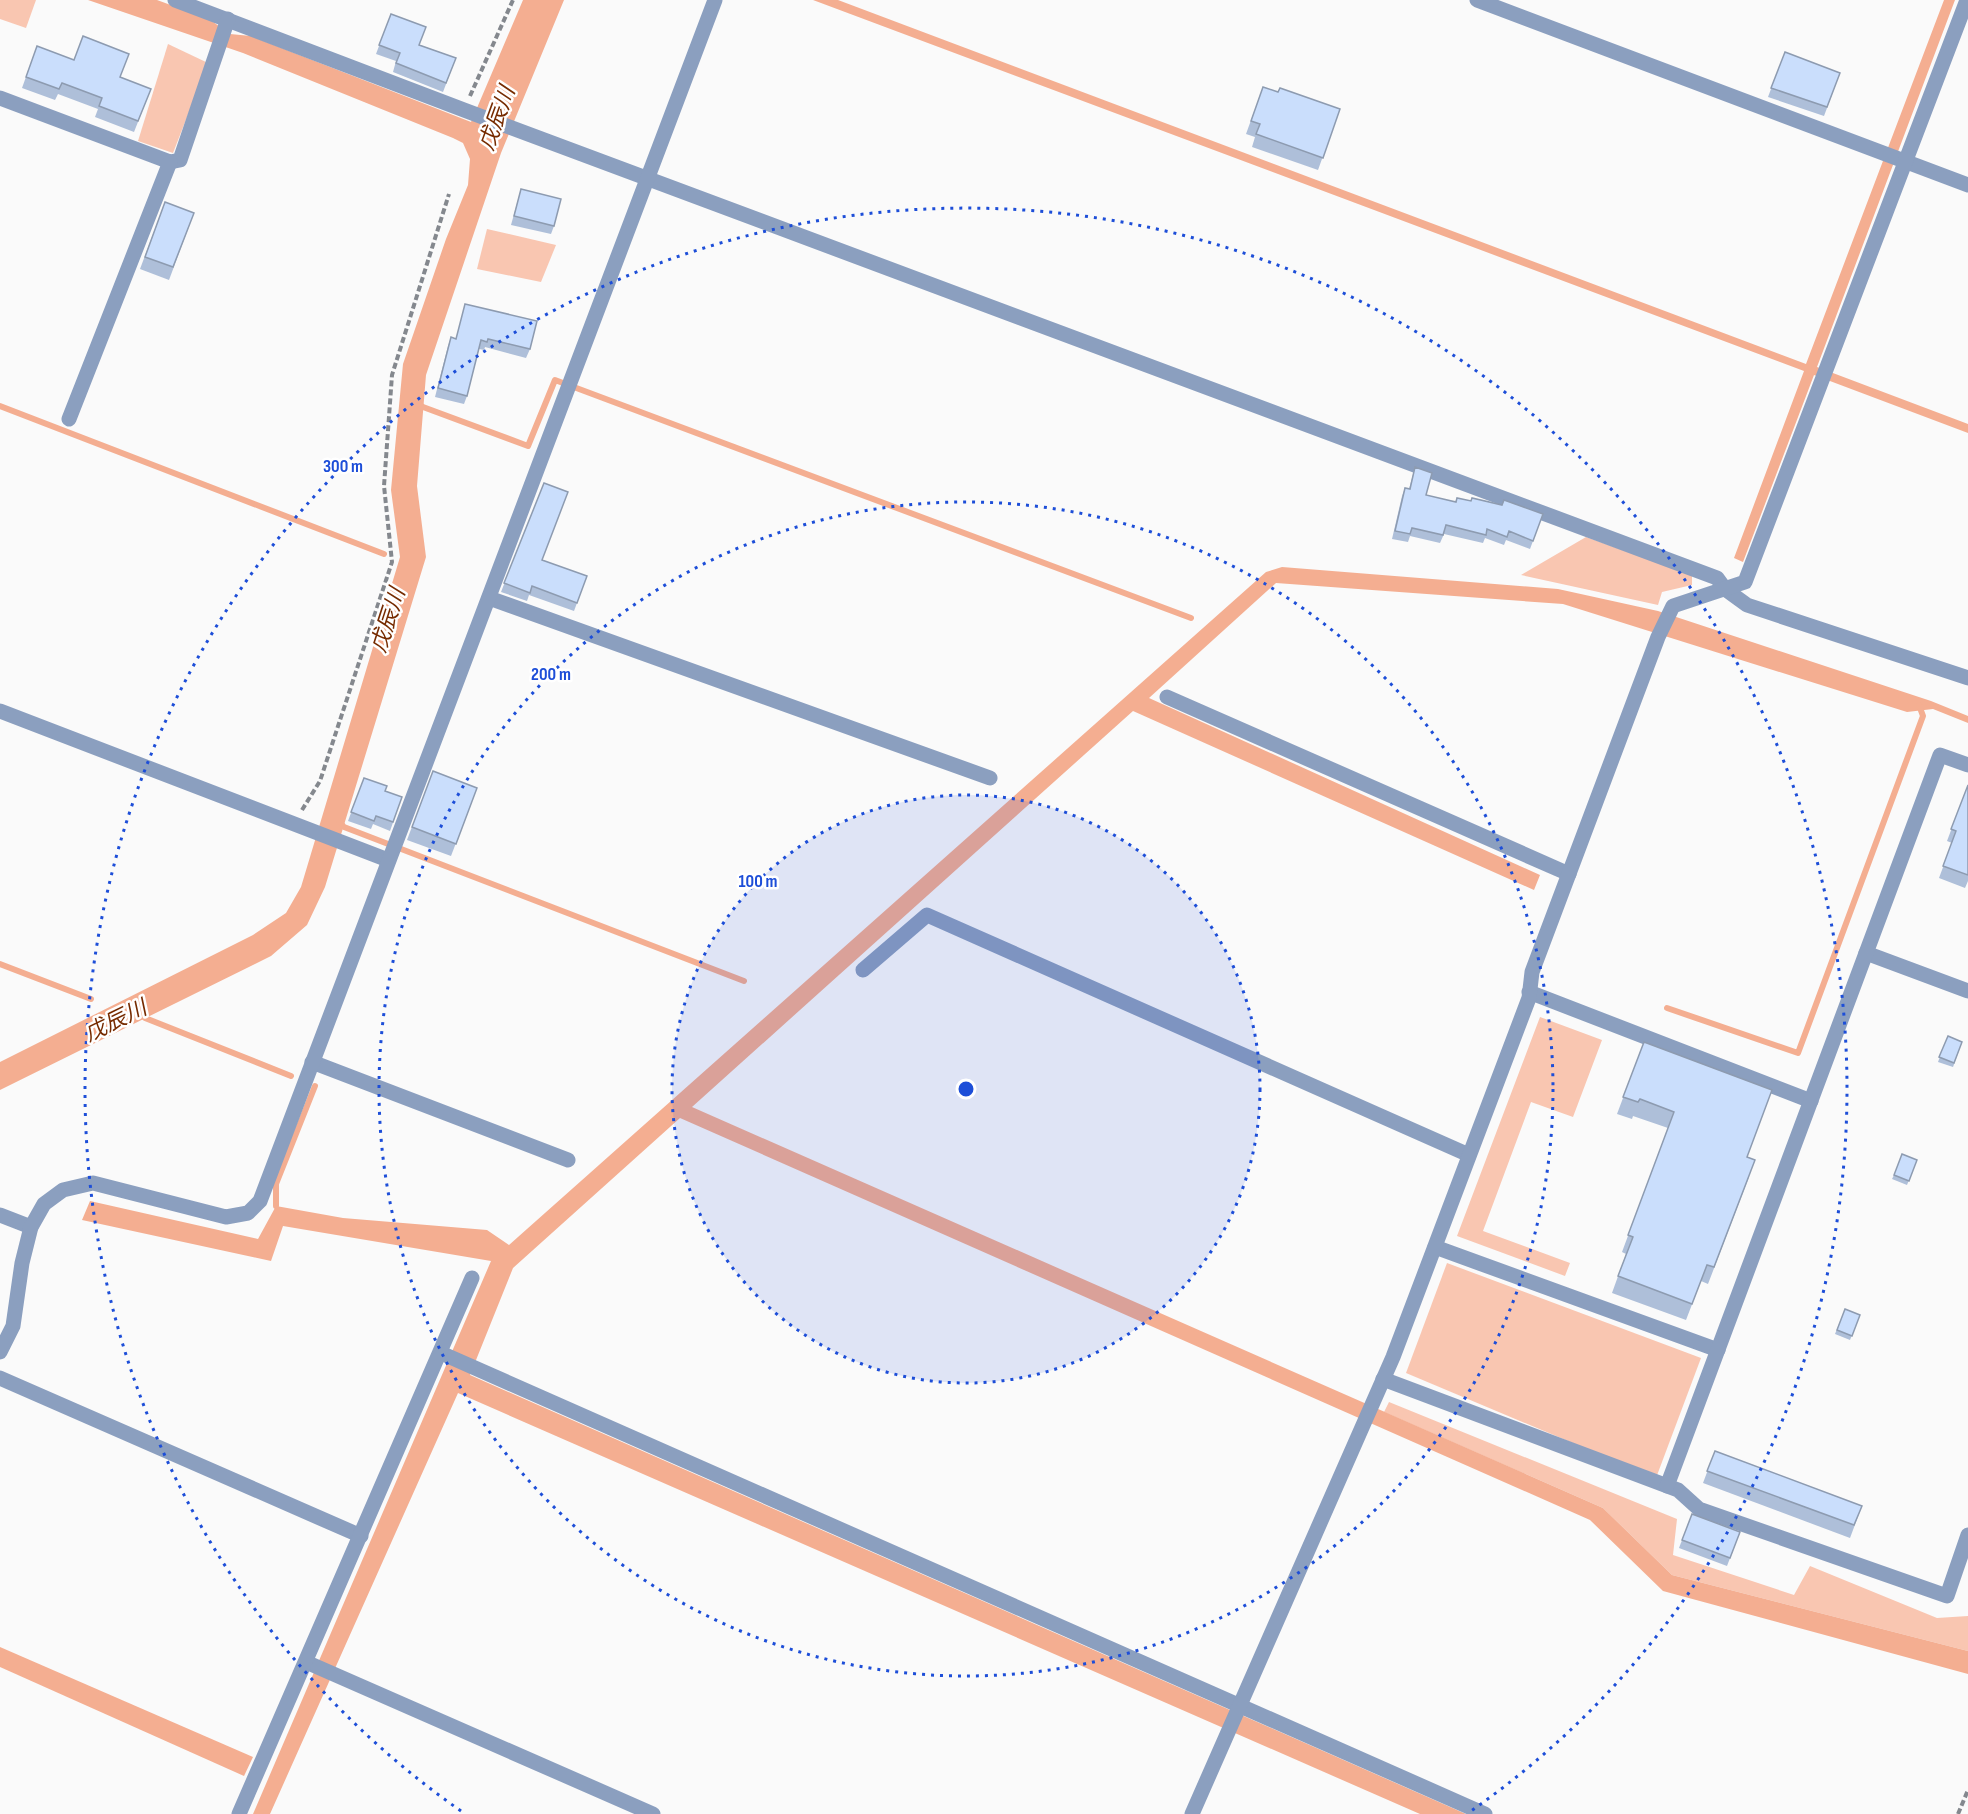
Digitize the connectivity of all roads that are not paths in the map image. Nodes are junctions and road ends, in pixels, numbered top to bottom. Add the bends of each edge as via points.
1 (175, 0) edge
2 (715, 0) edge
3 (1477, 0) edge
4 (1967, 0) edge
5 (228, 20) junction
6 (0, 98) edge
7 (1901, 160) junction
8 (170, 162) junction
9 (648, 179) junction
10 (1968, 185) edge
11 (69, 419) dead end
12 (1725, 589) junction
13 (489, 598) junction
14 (1968, 678) edge
15 (1167, 697) dead end
16 (0, 711) edge
17 (1968, 765) edge
18 (990, 778) dead end
19 (392, 850) junction
20 (1569, 874) junction
21 (1866, 953) junction
22 (863, 970) dead end
23 (1968, 991) edge
24 (1529, 995) junction
25 (312, 1062) junction
26 (1811, 1101) junction
27 (1469, 1155) junction
28 (568, 1160) dead end
29 (0, 1215) edge
30 (31, 1227) junction
31 (1435, 1247) junction
32 (472, 1278) dead end
33 (1718, 1350) junction
34 (0, 1352) edge
35 (441, 1353) junction
36 (0, 1378) edge
37 (1383, 1379) junction
38 (1667, 1486) junction
39 (1968, 1535) edge
40 (361, 1536) junction
41 (306, 1662) junction
42 (1240, 1706) junction
43 (239, 1814) edge
44 (653, 1814) edge
45 (1192, 1814) edge
46 (1485, 1814) edge

1 - 5 street
2 - 9 street
3 - 7 street
4 - 7 street
5 - 8 street via 180,160
5 - 9 street
6 - 8 street
7 - 10 street
7 - 12 street via 1745,582
8 - 11 street
9 - 12 street via 1717,578
9 - 13 street
12 - 14 street via 1747,605
12 - 20 street via 1673,606
13 - 18 street
13 - 19 street
15 - 20 street
16 - 19 street via 348,844
17 - 21 street via 1940,755
19 - 25 street
20 - 24 street via 1532,972
21 - 23 street
21 - 26 street
22 - 27 street via 927,915
24 - 26 street
24 - 27 street
25 - 28 street
25 - 30 street via 260,1201 248,1213 226,1217 93,1183 63,1190 44,1204
26 - 33 street
27 - 31 street
29 - 30 street
30 - 34 street via 13,1326
31 - 33 street
31 - 37 street
32 - 35 street
33 - 38 street
35 - 40 street
35 - 42 street
36 - 40 street
37 - 38 street
37 - 42 street
38 - 39 street via 1678,1490 1699,1509 1947,1596
40 - 41 street
41 - 43 street
41 - 44 street
42 - 45 street
42 - 46 street

